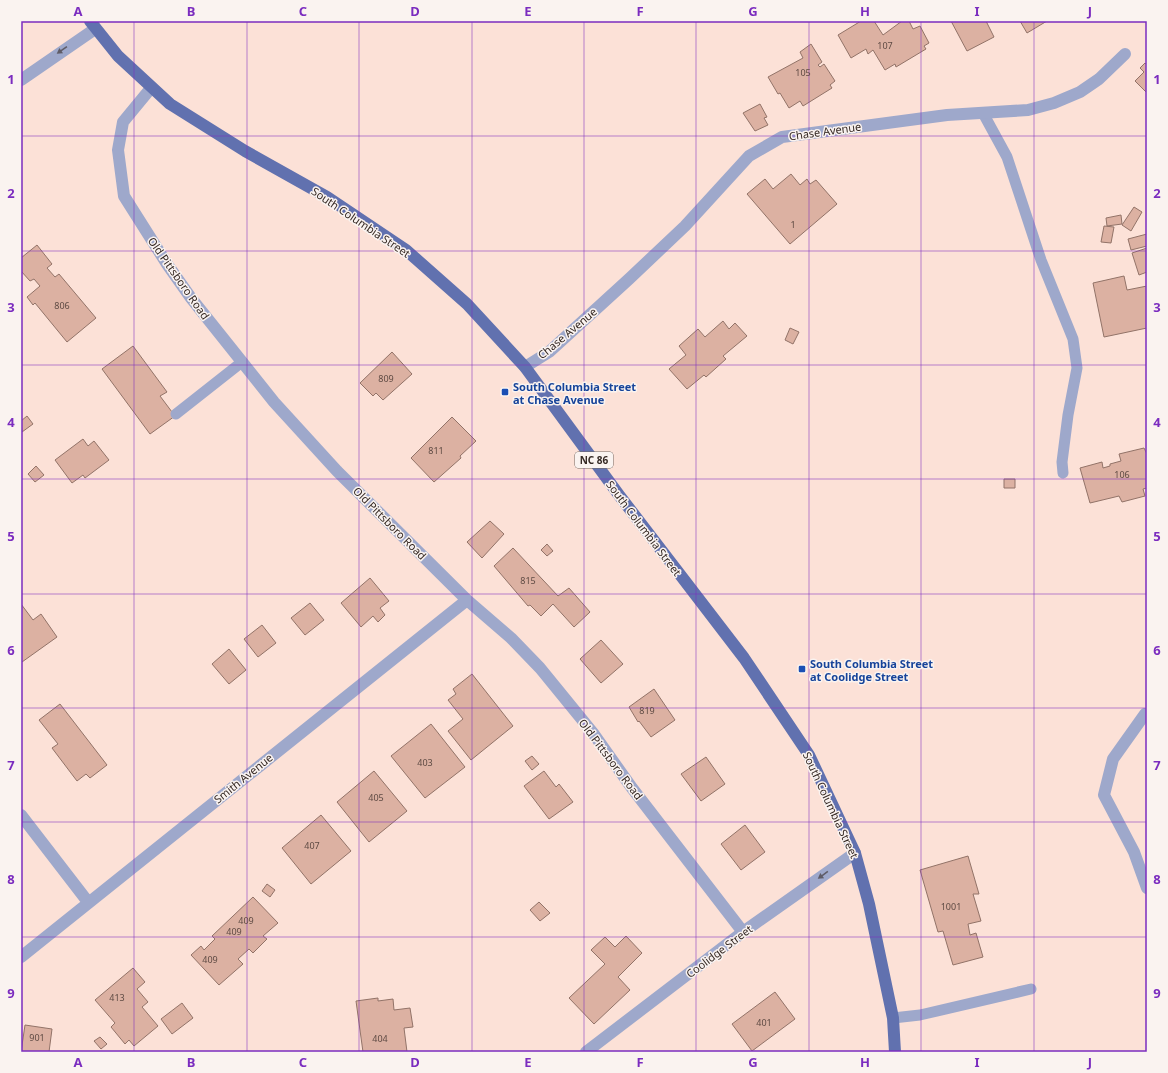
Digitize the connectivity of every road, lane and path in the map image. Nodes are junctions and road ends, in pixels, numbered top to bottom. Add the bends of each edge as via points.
1 (92, 25) edge
2 (1125, 54) dead end
3 (21, 80) edge
4 (151, 88) junction
5 (983, 113) junction
6 (242, 362) junction
7 (525, 367) junction
8 (176, 414) dead end
9 (1063, 473) dead end
10 (467, 600) junction
11 (1146, 713) edge
12 (21, 815) edge
13 (855, 853) junction
14 (1147, 888) edge
15 (88, 902) junction
16 (743, 932) junction
17 (21, 957) edge
18 (1031, 989) dead end
19 (892, 1018) junction
20 (586, 1052) edge
21 (895, 1052) edge

1 -> 3 street
1 - 4 main road, South Columbia Street / NC 86 via 118,56
2 - 5 street, Chase Avenue via 1099,79 1054,103 1028,110
4 - 6 street, Old Pittsboro Road via 123,122 118,150 124,196 167,264
4 - 7 main road, South Columbia Street / NC 86 via 170,104 245,151 327,197 406,250 467,304
5 - 7 street, Chase Avenue via 782,137 749,156 685,226 646,263 549,352
5 - 9 lane via 1007,157 1041,260 1073,339 1077,368 1068,415
6 - 8 lane
6 - 10 street, Old Pittsboro Road via 274,402 337,471
7 - 13 main road, South Columbia Street / NC 86 via 744,658 809,755
10 - 15 street, Smith Avenue
10 - 16 street, Old Pittsboro Road via 511,638 540,668 593,733
11 - 14 street via 1113,759 1104,795 1134,852
12 - 15 street
13 -> 16 street, Coolidge Street
13 - 19 main road, South Columbia Street / NC 86 via 869,904
15 - 17 street, Smith Avenue
16 - 20 street, Coolidge Street
18 - 19 lane via 920,1015
19 - 21 main road, South Columbia Street / NC 86

